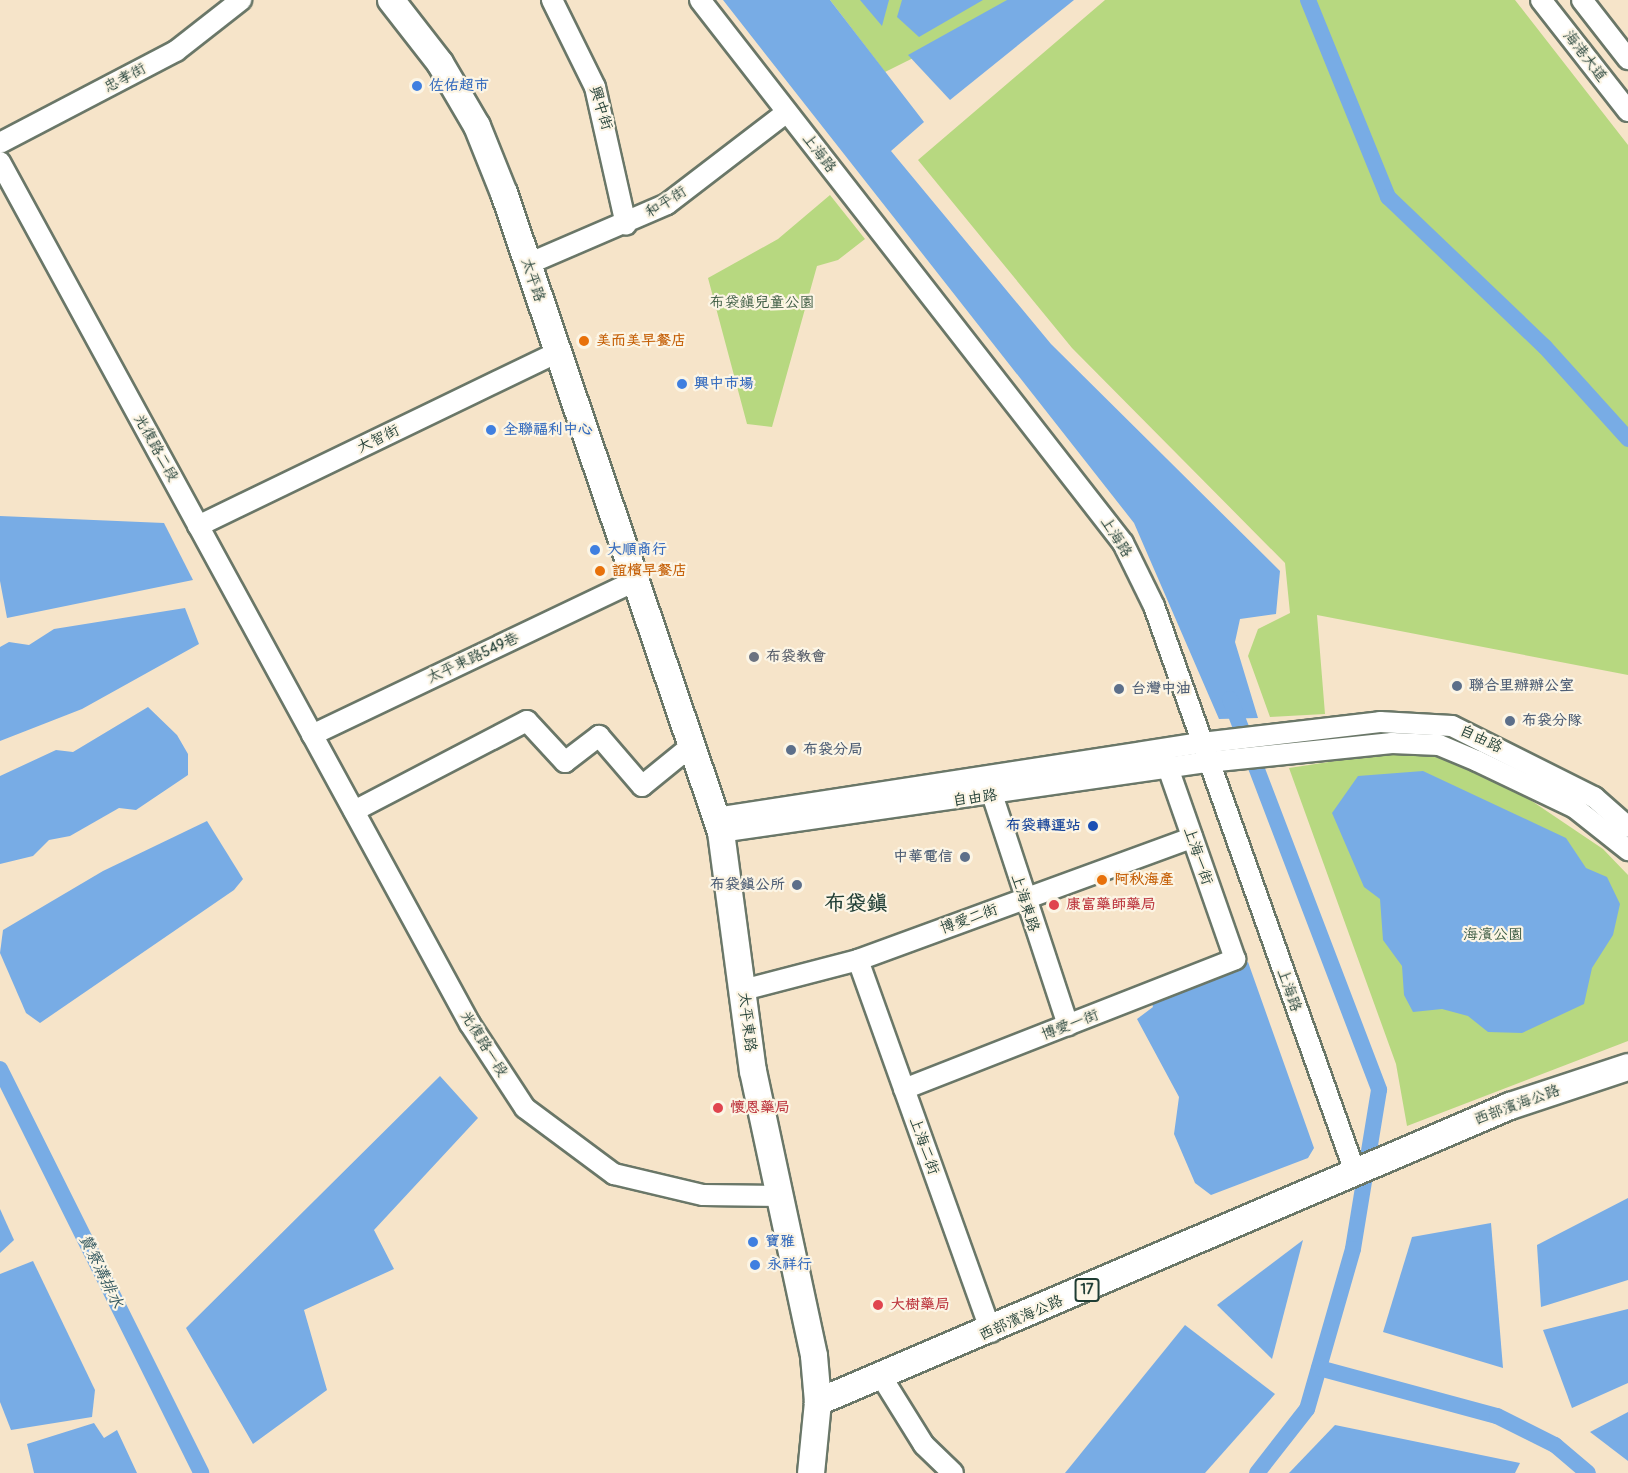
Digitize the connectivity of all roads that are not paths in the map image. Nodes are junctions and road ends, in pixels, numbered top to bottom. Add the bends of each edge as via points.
1 (241, 0) edge
2 (391, 0) edge
3 (552, 0) edge
4 (700, 0) edge
5 (1541, 0) edge
6 (1582, 0) edge
7 (1628, 58) edge
8 (1628, 111) edge
9 (787, 112) junction
10 (0, 143) edge
11 (0, 162) edge
12 (626, 225) junction
13 (528, 264) junction
14 (558, 352) junction
15 (198, 526) junction
16 (635, 581) junction
17 (312, 735) junction
18 (1277, 744) junction
19 (691, 746) junction
20 (1210, 748) junction
21 (1166, 761) junction
22 (990, 788) junction
23 (354, 811) junction
24 (718, 825) junction
25 (1628, 827) edge
26 (1190, 831) junction
27 (1628, 850) edge
28 (1023, 899) junction
29 (1234, 959) joint
30 (858, 960) junction
31 (743, 990) junction
32 (1068, 1025) junction
33 (1628, 1067) edge
34 (904, 1089) junction
35 (1355, 1172) junction
36 (780, 1196) junction
37 (991, 1332) junction
38 (881, 1377) junction
39 (818, 1402) junction
40 (811, 1473) edge
41 (952, 1473) edge

1 - 10 street, 忠孝街 via 176,51
2 - 13 main road, 太平路 via 440,63 477,126
3 - 12 street, 興中街 via 595,87
4 - 9 street, 上海路
5 - 8 street, 海港大道
6 - 7 street
9 - 12 street, 和平街 via 666,204
9 - 20 street, 上海路 via 1123,543 1155,606
11 - 15 street, 光復路二段
12 - 13 street, 和平街
13 - 14 main road, 太平路
14 - 15 street, 大智街
14 - 16 main road, 太平路
15 - 17 street, 光復路二段
16 - 17 street, 太平東路549巷
16 - 19 main road, 太平東路
17 - 23 street, 光復路一段
18 - 20 street
18 - 20 street, 自由路 via 1228,760
18 - 25 street, 自由路 via 1380,722 1452,726 1594,796
18 - 27 street, 自由路 via 1439,745 1575,808
19 - 23 street via 642,786 599,736 565,762 527,721
19 - 24 main road, 太平東路
20 - 21 street, 自由路
20 - 35 street, 上海路
21 - 22 street, 自由路
21 - 26 street, 上海一街
22 - 24 street, 自由路
22 - 28 street, 上海東路
23 - 36 street, 光復路一段 via 470,1024 525,1108 614,1173 703,1195
24 - 31 main road, 太平東路
26 - 28 street, 博愛二街
26 - 29 street, 上海一街
28 - 30 street, 博愛二街
28 - 32 street, 上海東路
29 - 32 street, 博愛一街
30 - 31 street, 博愛二街
30 - 34 street, 上海二街
31 - 36 main road, 太平東路 via 753,1071
32 - 34 street, 博愛一街
33 - 35 main road, 西部濱海公路 / 17 via 1510,1106
34 - 37 street, 上海二街
35 - 37 main road, 西部濱海公路 / 17
36 - 39 main road, 太平東路 via 814,1356
37 - 38 main road, 西部濱海公路 / 17
38 - 39 main road, 西部濱海公路 / 17
38 - 41 street via 924,1445
39 - 40 main road, 太平東路

